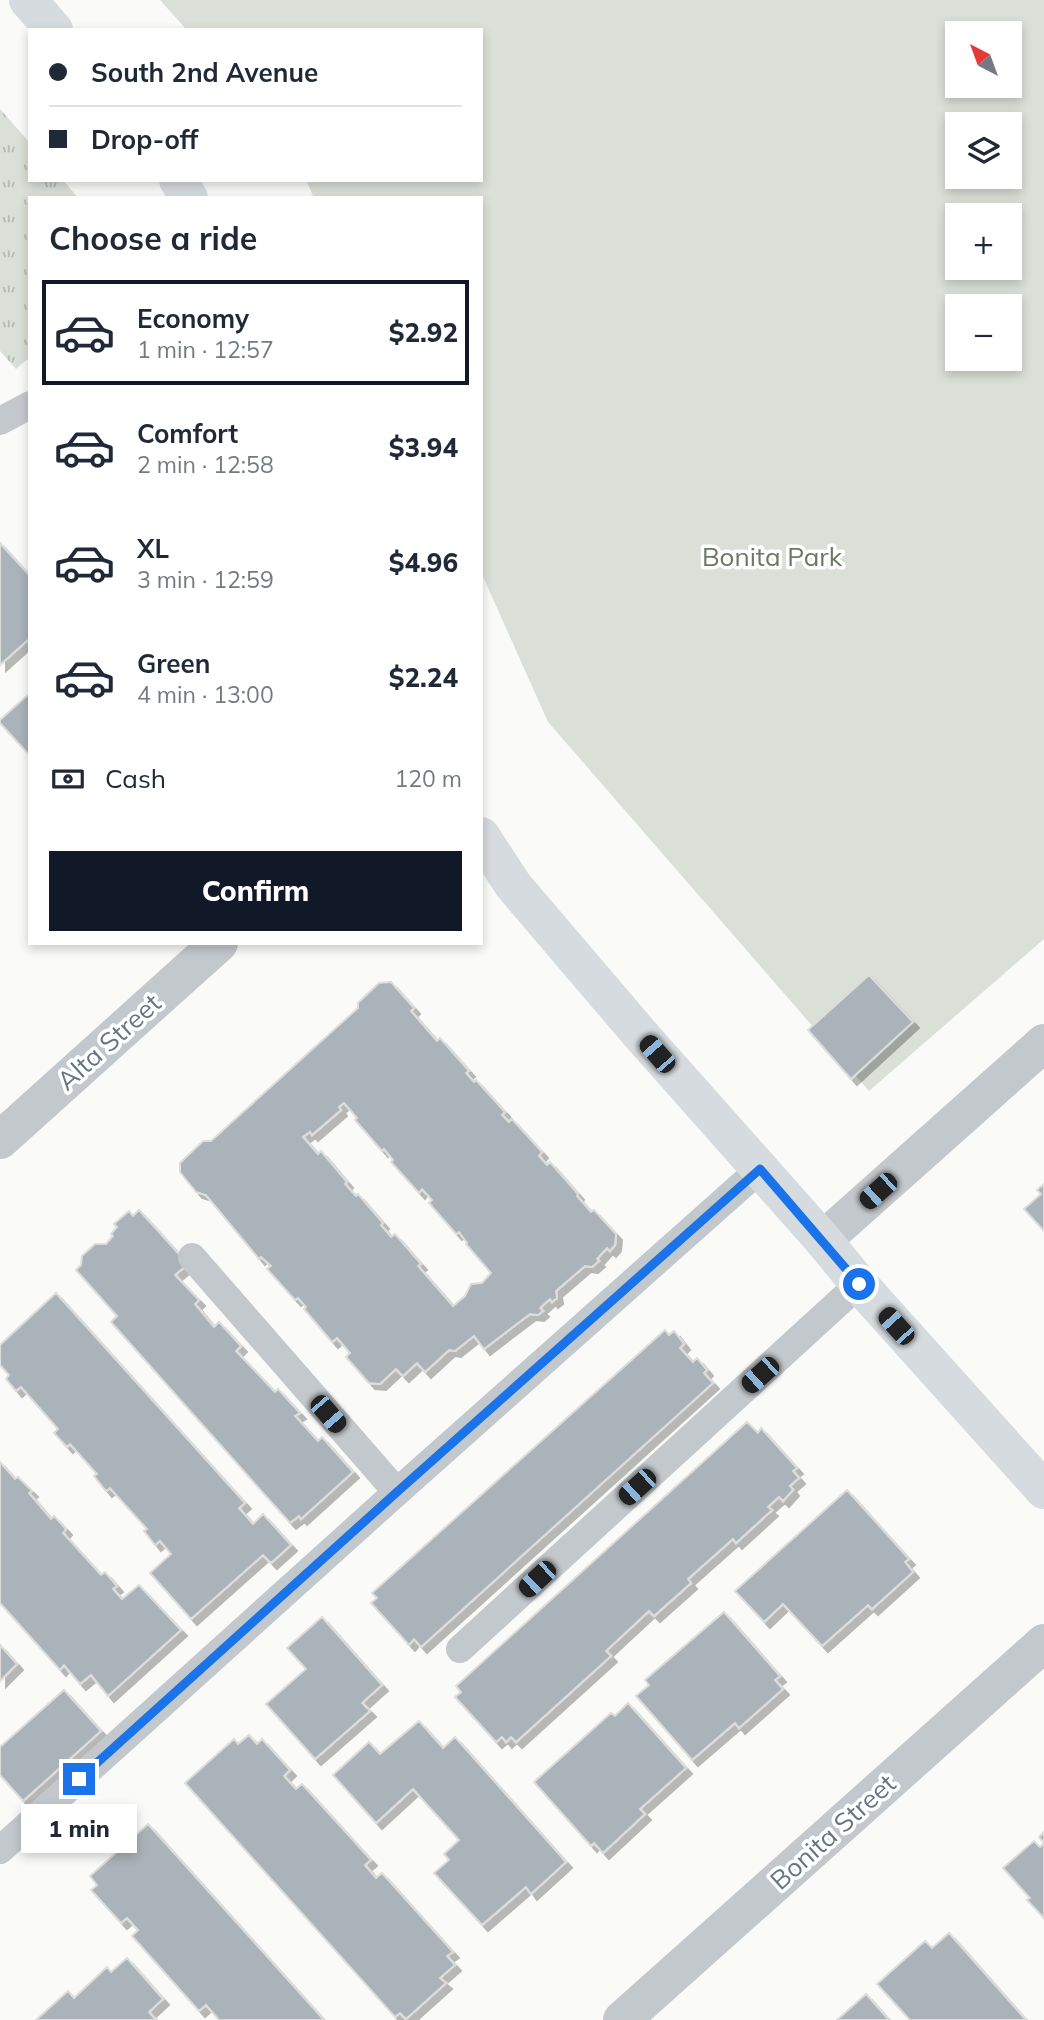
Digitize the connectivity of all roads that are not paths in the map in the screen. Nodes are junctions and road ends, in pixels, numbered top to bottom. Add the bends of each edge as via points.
1 (28, 0) edge
2 (52, 28) edge
3 (28, 406) edge
4 (0, 421) edge
5 (483, 839) edge
6 (217, 945) edge
7 (1044, 1043) edge
8 (0, 1140) edge
9 (760, 1169) junction
10 (823, 1240) junction
11 (192, 1256) dead end
12 (859, 1284) junction
13 (1044, 1490) edge
14 (397, 1492) junction
15 (1044, 1643) edge
16 (460, 1649) dead end
17 (0, 1850) edge
18 (622, 2020) edge

1 - 2 street
3 - 4 lane
5 - 9 street via 513,884
6 - 8 street, Alta Street
7 - 10 street
9 - 10 street
9 - 14 lane
10 - 12 street
11 - 14 lane
12 - 13 street
12 - 16 lane
14 - 17 lane
15 - 18 street, Bonita Street

